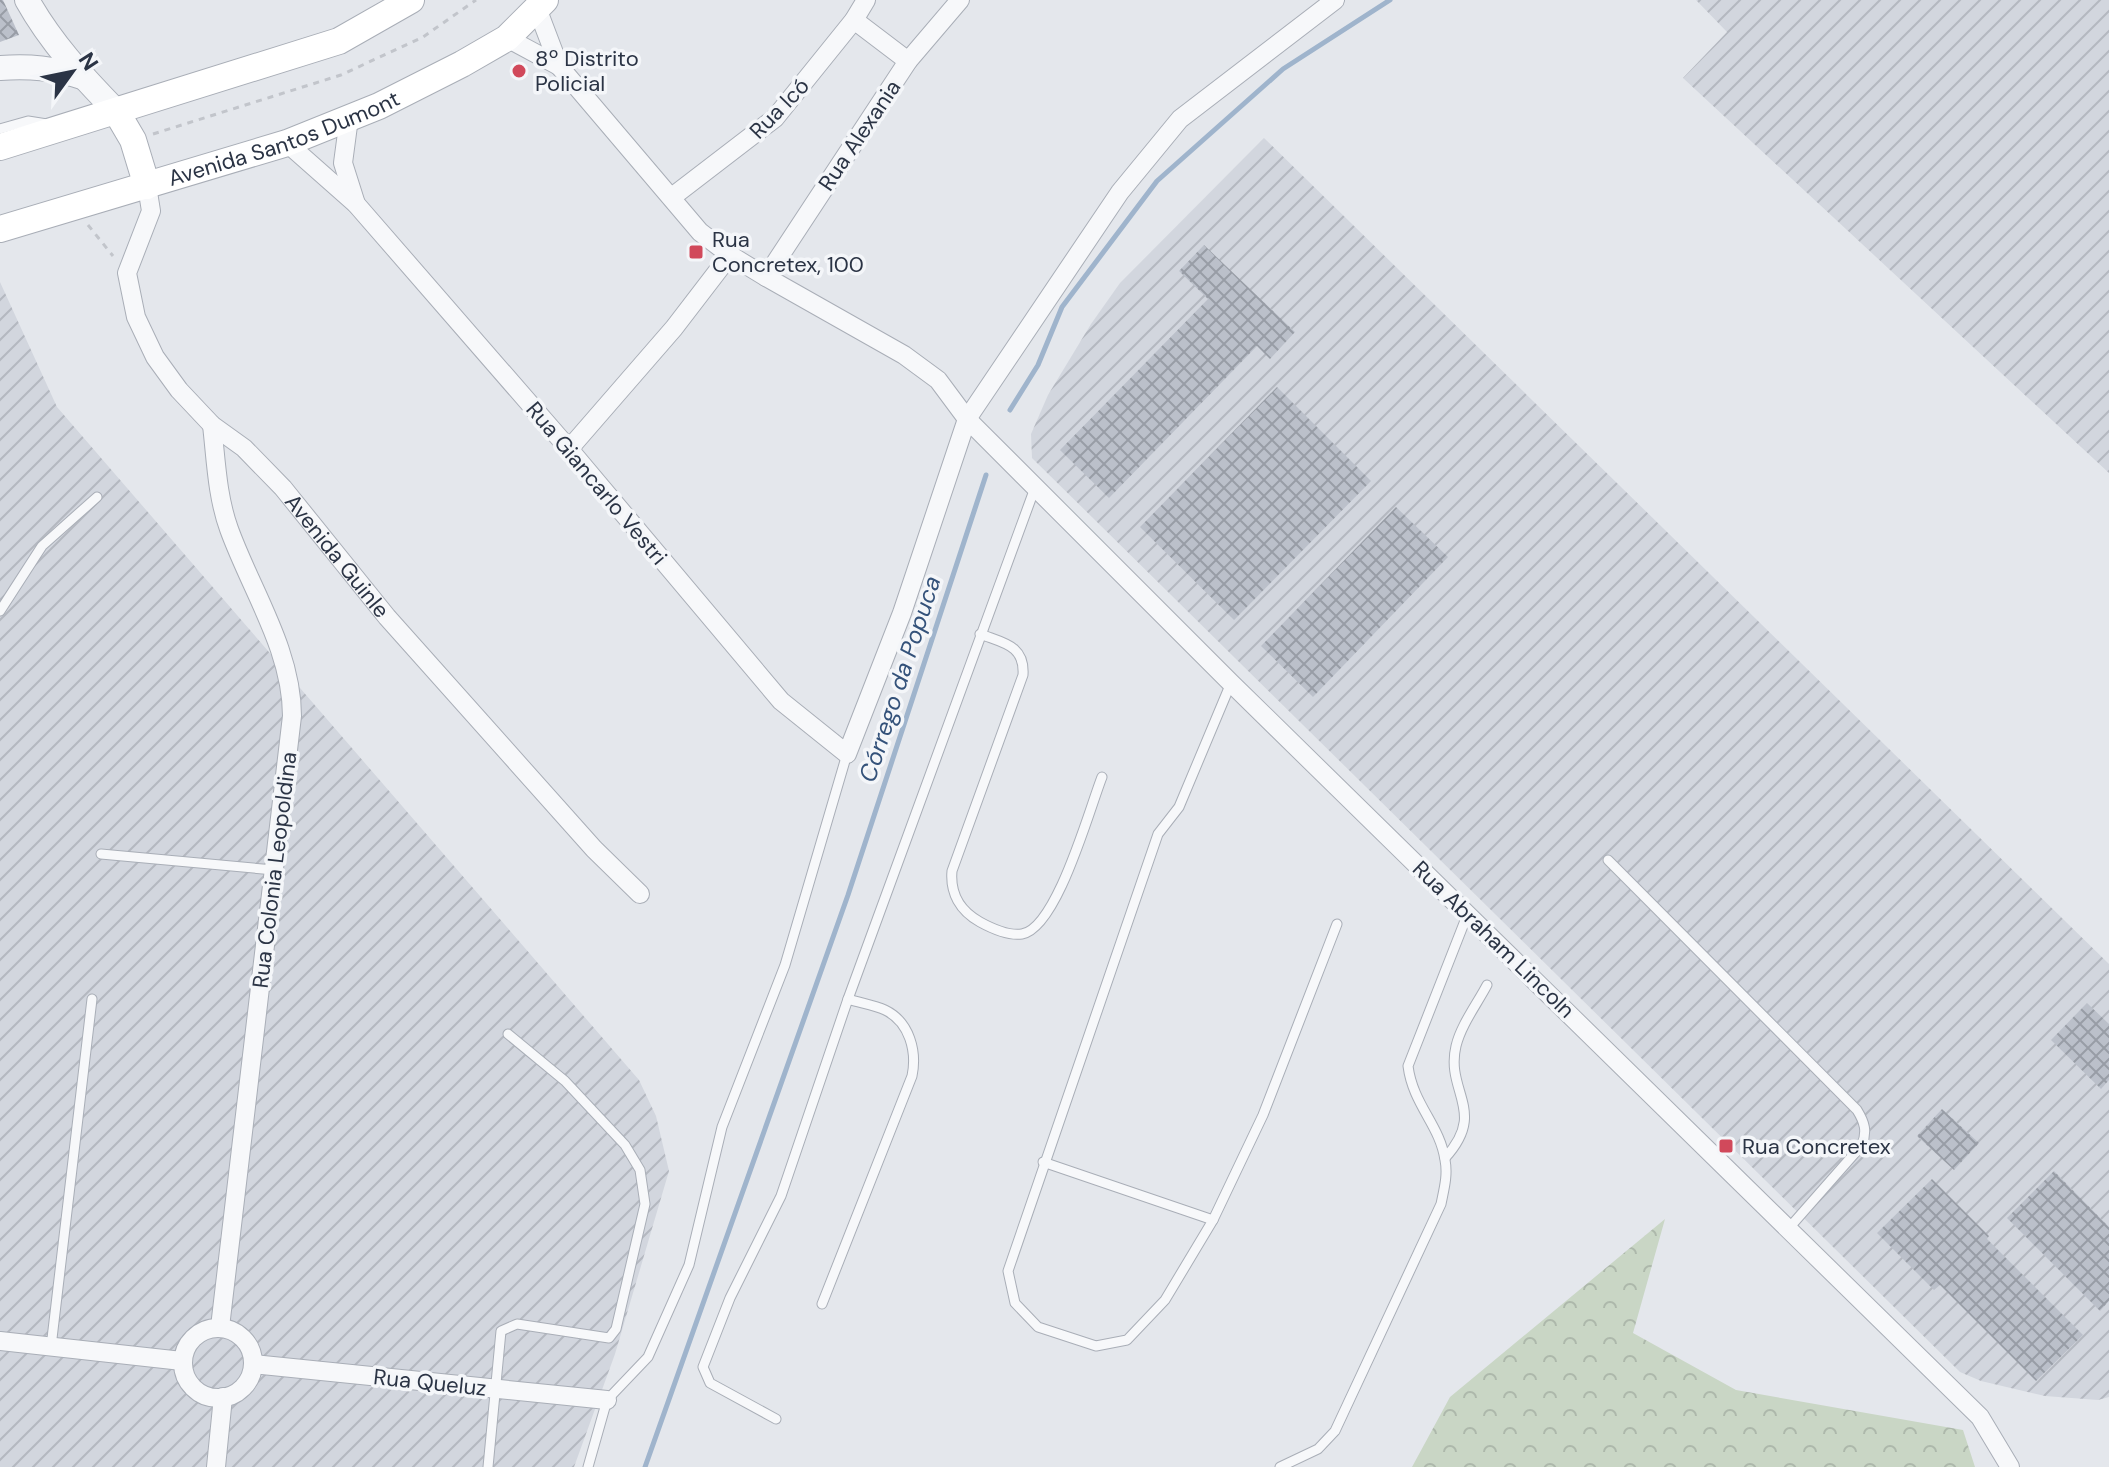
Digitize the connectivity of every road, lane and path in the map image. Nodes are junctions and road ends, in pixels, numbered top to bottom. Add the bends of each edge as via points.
1 (27, 0) edge
2 (411, 0) edge
3 (476, 0) edge
4 (866, 0) edge
5 (960, 0) edge
6 (1335, 0) edge
7 (541, 4) edge
8 (854, 20) junction
9 (507, 38) junction
10 (908, 61) junction
11 (559, 66) junction
12 (0, 68) edge
13 (82, 77) junction
14 (116, 111) junction
15 (349, 118) junction
16 (63, 127) junction
17 (0, 129) edge
18 (133, 140) junction
19 (287, 143) junction
20 (0, 147) edge
21 (147, 186) junction
22 (672, 197) junction
23 (356, 204) junction
24 (72, 207) junction
25 (0, 229) edge
26 (730, 255) junction
27 (127, 273) junction
28 (766, 277) junction
29 (967, 419) junction
30 (212, 425) junction
31 (569, 449) junction
32 (1036, 485) junction
33 (97, 497) dead end
34 (0, 611) edge
35 (980, 634) junction
36 (1231, 683) junction
37 (847, 754) junction
38 (1102, 777) dead end
39 (101, 854) dead end
40 (1608, 860) dead end
41 (274, 870) junction
42 (640, 894) dead end
43 (1468, 913) junction
44 (1337, 924) dead end
45 (1487, 985) dead end
46 (92, 999) dead end
47 (848, 999) junction
48 (508, 1034) dead end
49 (1445, 1158) junction
50 (1043, 1162) junction
51 (1213, 1220) junction
52 (1789, 1228) junction
53 (822, 1304) dead end
54 (220, 1327) junction
55 (0, 1341) edge
56 (51, 1347) junction
57 (182, 1361) junction
58 (253, 1364) junction
59 (495, 1389) junction
60 (223, 1397) junction
61 (607, 1400) junction
62 (776, 1419) dead end
63 (216, 1467) edge
64 (488, 1467) edge
65 (588, 1467) edge
66 (1280, 1467) edge
67 (2010, 1467) edge

1 - 13 street
2 - 14 main road via 339,41
3 - 18 path via 423,37 341,75
4 - 8 street, Rua Icó
5 - 10 street, Rua Alexania
6 - 29 street via 1180,119 1120,192
7 - 9 main road, Avenida Santos Dumont
7 - 11 street
8 - 10 street
8 - 22 street, Rua Icó via 775,118
9 - 11 street
9 - 15 main road, Avenida Santos Dumont via 419,88
10 - 28 street, Rua Alexania
11 - 22 street
12 - 13 street via 43,67
13 - 14 street
14 - 16 main road
14 - 18 main road
15 - 19 main road, Avenida Santos Dumont
15 - 23 street, Rua Giancarlo Vestri via 343,163
16 - 17 lane via 28,121
16 - 20 main road
18 - 21 main road
19 - 21 main road, Avenida Santos Dumont
19 - 23 street, Rua Giancarlo Vestri
21 - 24 main road, Avenida Santos Dumont
21 - 27 street via 151,211
22 - 26 street via 700,232
23 - 31 street, Rua Giancarlo Vestri
24 - 25 main road, Avenida Santos Dumont
24 - 27 path
26 - 28 street
26 - 31 street
27 - 30 street, Avenida Guinle via 136,317 155,357
28 - 29 street via 904,355 938,380
29 - 32 street, Rua Abraham Lincoln
29 - 37 street
30 - 41 street, Rua Colonia Leopoldina via 222,508 291,683
30 - 42 street, Avenida Guinle via 244,448 283,488 387,617
31 - 37 street, Rua Giancarlo Vestri via 781,701
32 - 35 lane
32 - 36 street, Rua Abraham Lincoln
33 - 34 lane via 42,546
35 - 38 lane via 1019,653 1023,675 952,871 950,886 966,912 1010,934 1035,928 1056,899
35 - 47 lane
36 - 43 street, Rua Abraham Lincoln
36 - 50 lane via 1179,807 1158,834
37 - 61 lane via 785,965 722,1127 689,1265 648,1357
39 - 41 lane
40 - 52 lane via 1864,1121 1862,1145
41 - 54 street, Rua Colonia Leopoldina
43 - 49 lane via 1408,1066 1410,1087
43 - 52 street, Rua Abraham Lincoln
44 - 51 lane via 1263,1115
45 - 49 lane via 1456,1047 1466,1117 1458,1144
46 - 56 lane
47 - 53 lane via 896,1018 913,1044 915,1061
47 - 62 lane via 781,1196 730,1298 703,1367 710,1383
48 - 59 lane via 565,1081 625,1145 640,1170 645,1204 613,1335 507,1327 501,1331
49 - 66 lane via 1441,1204 1335,1431 1318,1449
50 - 51 lane
50 - 51 lane via 1008,1271 1015,1303 1038,1327 1096,1346 1127,1340 1165,1300
52 - 67 street, Rua Abraham Lincoln via 1980,1417
54 - 57 street via 199,1333
54 - 58 street via 247,1344
55 - 56 street
56 - 57 street
57 - 60 street via 194,1389
58 - 59 street, Rua Queluz
58 - 60 street via 244,1386
59 - 61 street, Rua Queluz
59 - 64 lane
60 - 63 street
61 - 65 lane

